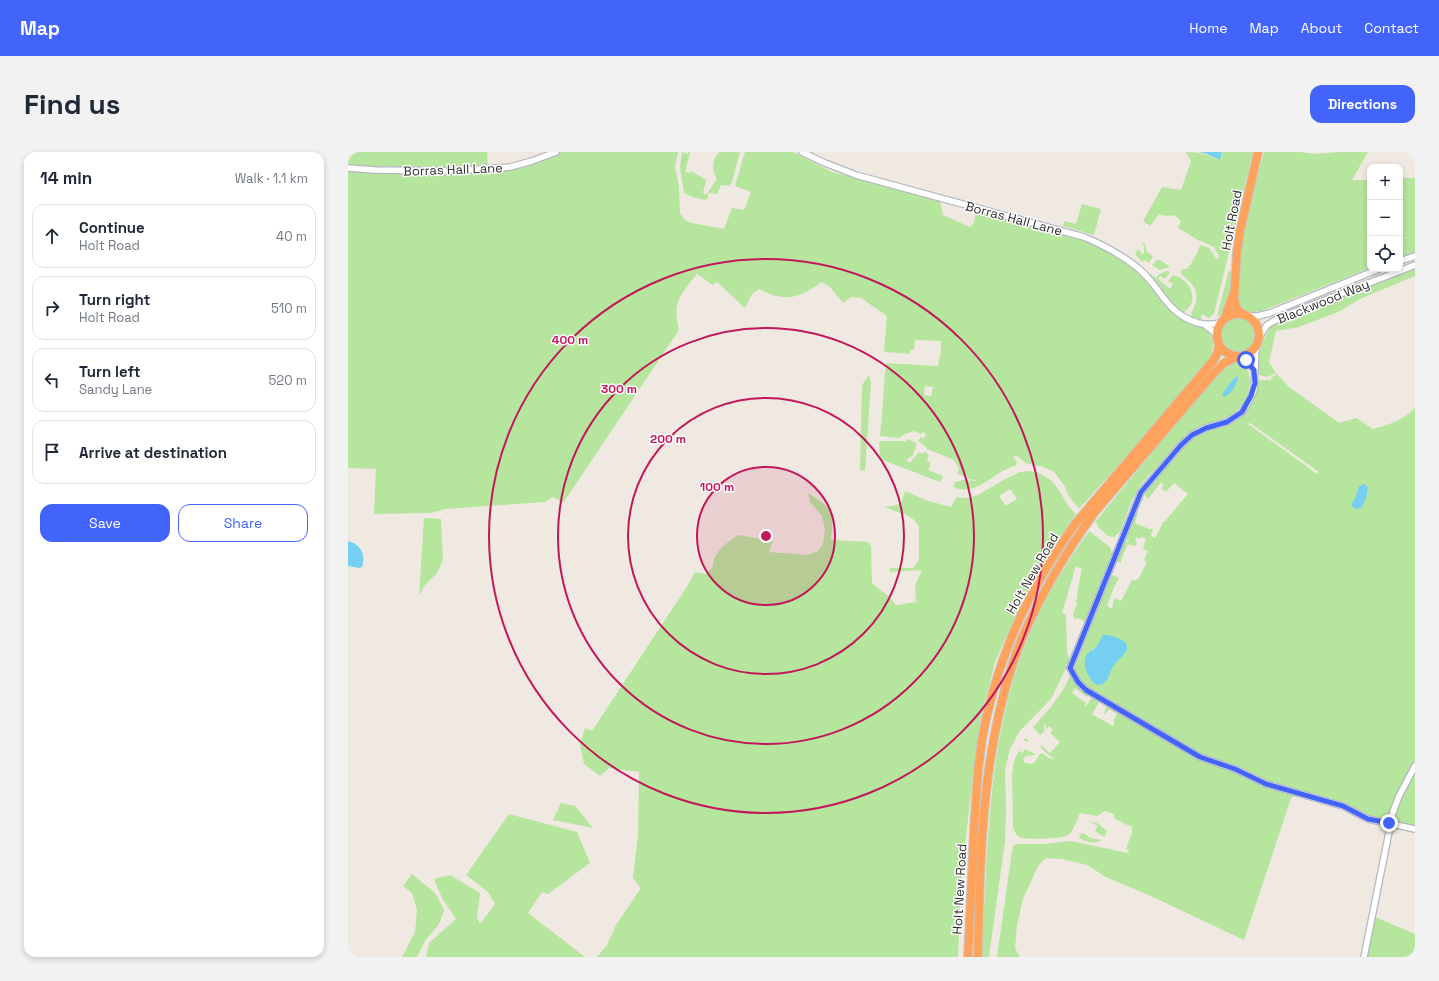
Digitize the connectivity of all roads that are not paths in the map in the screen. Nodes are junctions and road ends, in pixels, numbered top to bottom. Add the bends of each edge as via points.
1 (556, 152) edge
2 (802, 152) edge
3 (1258, 152) edge
4 (348, 168) edge
5 (1415, 256) edge
6 (1403, 260) edge
7 (1415, 265) edge
8 (1372, 272) edge
9 (1233, 292) junction
10 (1245, 315) junction
11 (1223, 321) junction
12 (1203, 324) junction
13 (1259, 337) junction
14 (1219, 341) junction
15 (1256, 346) junction
16 (1239, 356) junction
17 (1254, 370) junction
18 (1415, 766) edge
19 (1391, 823) junction
20 (1415, 829) edge
21 (968, 957) edge
22 (978, 957) edge
23 (1364, 957) edge

1 - 4 street, Borras Hall Lane via 510,167 451,171
2 - 12 street, Borras Hall Lane via 856,175 1084,237 1138,268 1177,313
3 - 9 highway, Holt Road via 1238,244
5 - 6 street
7 - 13 street, Blackwood Way via 1278,318 1267,325
8 - 10 street, Blackwood Way via 1270,313 1258,316
9 - 10 highway, Holt Road via 1236,306
9 - 11 highway, Holt Road
10 - 11 highway via 1231,316
10 - 13 highway via 1257,325
11 - 12 street, Borras Hall Lane via 1213,325
11 - 14 highway via 1218,332
12 - 14 street, Borras Hall Lane via 1211,329
13 - 15 highway
14 - 16 highway via 1227,353
14 - 21 highway, Holt New Road via 1218,352 1213,360 1075,524 1034,588 1018,620 996,681 982,746
15 - 16 highway via 1248,354
15 - 17 street
16 - 17 street
16 - 22 highway, Holt New Road via 1224,363 1213,374 1094,513 1051,580 1023,636 1001,706 990,767 981,866
17 - 19 street via 1254,390 1242,412 1227,422 1192,435 1141,492 1070,668 1086,690 1200,757 1235,769 1266,784 1343,806 1368,819
18 - 19 street via 1398,796
19 - 20 street
19 - 23 street

